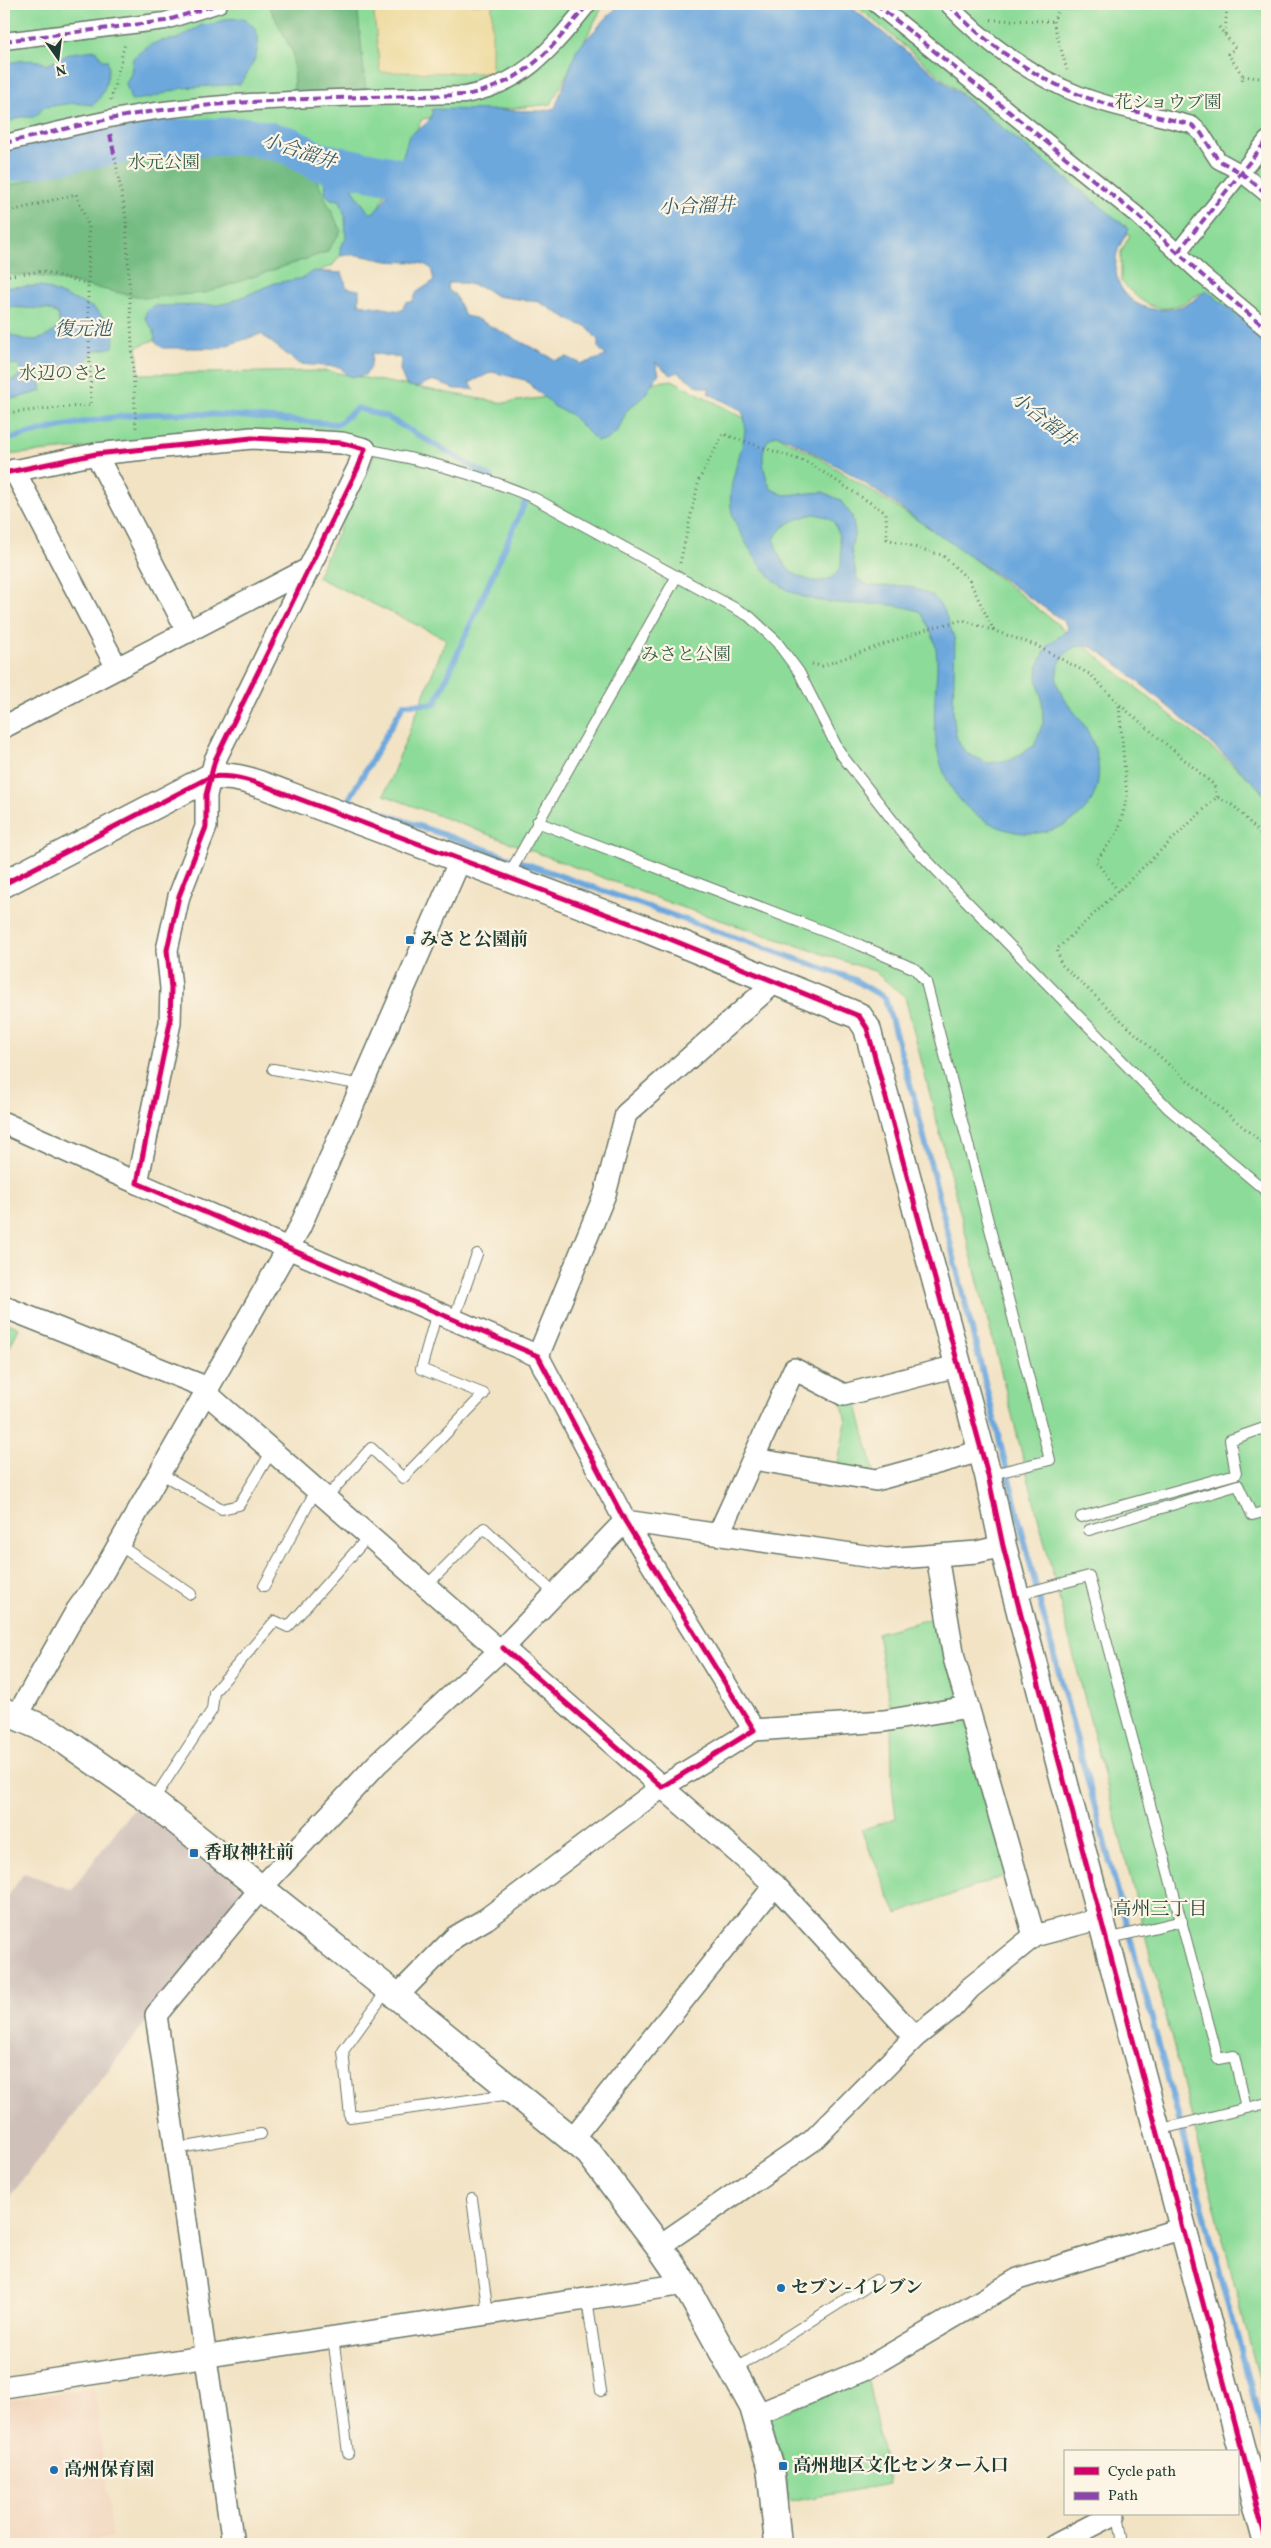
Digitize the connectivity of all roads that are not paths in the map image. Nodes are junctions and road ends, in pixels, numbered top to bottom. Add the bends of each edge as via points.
1 (219, 4) edge
2 (588, 4) edge
3 (876, 4) edge
4 (948, 4) edge
5 (4, 41) edge
6 (1267, 140) edge
7 (4, 143) edge
8 (1240, 172) junction
9 (1267, 194) edge
10 (1178, 252) junction
11 (1267, 329) edge
12 (365, 449) junction
13 (96, 454) junction
14 (9, 471) edge
15 (310, 568) junction
16 (677, 576) junction
17 (188, 632) junction
18 (117, 668) junction
19 (4, 727) edge
20 (210, 777) junction
21 (537, 822) junction
22 (460, 860) junction
23 (507, 877) junction
24 (4, 884) edge
25 (774, 983) junction
26 (273, 1069) dead end
27 (363, 1085) junction
28 (4, 1123) edge
29 (137, 1183) junction
30 (1267, 1192) edge
31 (290, 1247) junction
32 (477, 1254) dead end
33 (4, 1307) edge
34 (445, 1315) junction
35 (538, 1356) junction
36 (957, 1366) junction
37 (207, 1390) junction
38 (1267, 1427) edge
39 (272, 1451) junction
40 (754, 1459) junction
41 (985, 1463) junction
42 (160, 1473) junction
43 (321, 1494) junction
44 (1267, 1511) edge
45 (1081, 1517) dead end
46 (625, 1520) junction
47 (1089, 1530) dead end
48 (720, 1533) junction
49 (369, 1536) junction
50 (119, 1545) junction
51 (1003, 1546) junction
52 (937, 1556) junction
53 (264, 1586) dead end
54 (426, 1586) junction
55 (191, 1594) dead end
56 (555, 1594) junction
57 (1017, 1595) junction
58 (502, 1649) junction
59 (968, 1707) junction
60 (10, 1714) edge
61 (754, 1730) junction
62 (662, 1787) junction
63 (152, 1802) junction
64 (775, 1885) junction
65 (262, 1887) junction
66 (1182, 1921) junction
67 (1105, 1928) junction
68 (1034, 1936) junction
69 (393, 1992) junction
70 (915, 2036) junction
71 (516, 2094) junction
72 (1267, 2103) edge
73 (1246, 2108) junction
74 (1158, 2130) junction
75 (261, 2134) dead end
76 (572, 2139) junction
77 (174, 2149) junction
78 (472, 2199) dead end
79 (1183, 2228) junction
80 (659, 2246) junction
81 (876, 2280) dead end
82 (685, 2284) junction
83 (587, 2299) junction
84 (488, 2313) junction
85 (333, 2338) junction
86 (206, 2357) junction
87 (733, 2370) junction
88 (4, 2387) edge
89 (601, 2391) dead end
90 (756, 2415) junction
91 (1238, 2450) edge
92 (348, 2453) dead end
93 (1113, 2516) edge
94 (1117, 2516) edge
95 (232, 2544) edge
96 (778, 2544) edge
97 (1057, 2544) edge
98 (1123, 2544) edge
99 (1267, 2544) edge

1 - 5 street via 184,17
2 - 7 street via 527,70 484,91 465,95 298,99 171,109
3 - 10 street
4 - 8 street via 1003,52 1052,83 1192,124 1218,160
6 - 8 street
8 - 9 street
8 - 10 street
10 - 11 street
12 - 13 street via 342,443 252,438
12 - 15 street
12 - 16 lane via 442,464 508,487
13 - 14 street
13 - 17 street
14 - 18 street
15 - 17 street
15 - 20 street via 215,760
16 - 21 lane
16 - 30 lane via 749,616 776,641 799,672 840,753 911,844 1169,1109
17 - 18 street
18 - 19 street
20 - 22 street via 223,775 249,781
20 - 24 street
20 - 29 street via 206,794 206,827 179,896 167,950 170,1023
21 - 23 lane
21 - 41 lane via 860,945 915,969 926,982 1050,1460
22 - 23 street
22 - 27 street
23 - 25 street via 643,928
25 - 35 street via 626,1114 605,1194
25 - 36 street via 859,1016 867,1028
26 - 27 lane
27 - 31 street
28 - 29 street
29 - 31 street
31 - 34 street
31 - 37 street
32 - 34 lane
33 - 37 street
34 - 35 street
34 - 43 lane via 421,1369 484,1394 403,1478 371,1448
35 - 46 street
36 - 40 street via 844,1395 794,1369
36 - 41 street
37 - 39 street
37 - 42 street
38 - 45 lane via 1230,1440 1236,1474
39 - 42 lane via 239,1505 222,1509
39 - 43 street
40 - 41 street via 876,1480
40 - 48 street
41 - 51 street
42 - 50 street
43 - 49 street
43 - 53 lane
44 - 47 lane via 1252,1515 1238,1485
46 - 48 street
46 - 56 street
46 - 61 street
48 - 52 street via 886,1559
49 - 54 street
49 - 63 lane via 288,1627 275,1621 214,1692 212,1710
50 - 55 lane
50 - 60 street
51 - 52 street
51 - 57 street
52 - 59 street via 954,1658
54 - 56 lane via 484,1528
54 - 58 street
56 - 58 street
57 - 66 lane via 1089,1576
57 - 67 street
58 - 62 street
58 - 65 street via 377,1764
59 - 61 street via 884,1721
59 - 68 street
60 - 63 street via 52,1732
61 - 62 street
62 - 64 street
62 - 69 street via 486,1918 455,1937
63 - 65 street
64 - 70 street
64 - 76 street
65 - 69 street
65 - 77 street via 156,2015
66 - 67 lane
66 - 73 lane via 1218,2059 1234,2056
67 - 68 street
67 - 74 street
68 - 70 street
69 - 71 street
69 - 71 lane via 343,2051 350,2117
70 - 80 street via 812,2141
71 - 76 street
72 - 73 lane
73 - 74 lane
74 - 79 street
75 - 77 lane
76 - 80 street via 602,2168
77 - 86 street
78 - 84 lane
79 - 90 street via 1018,2279 864,2370
79 - 91 street
80 - 82 street
81 - 87 lane
82 - 83 street
82 - 87 street
83 - 84 street
83 - 89 lane
84 - 85 street
85 - 86 street
85 - 92 lane
86 - 88 street
86 - 95 street
87 - 90 street
90 - 96 street via 770,2466
91 - 99 street
93 - 97 street
94 - 98 lane

